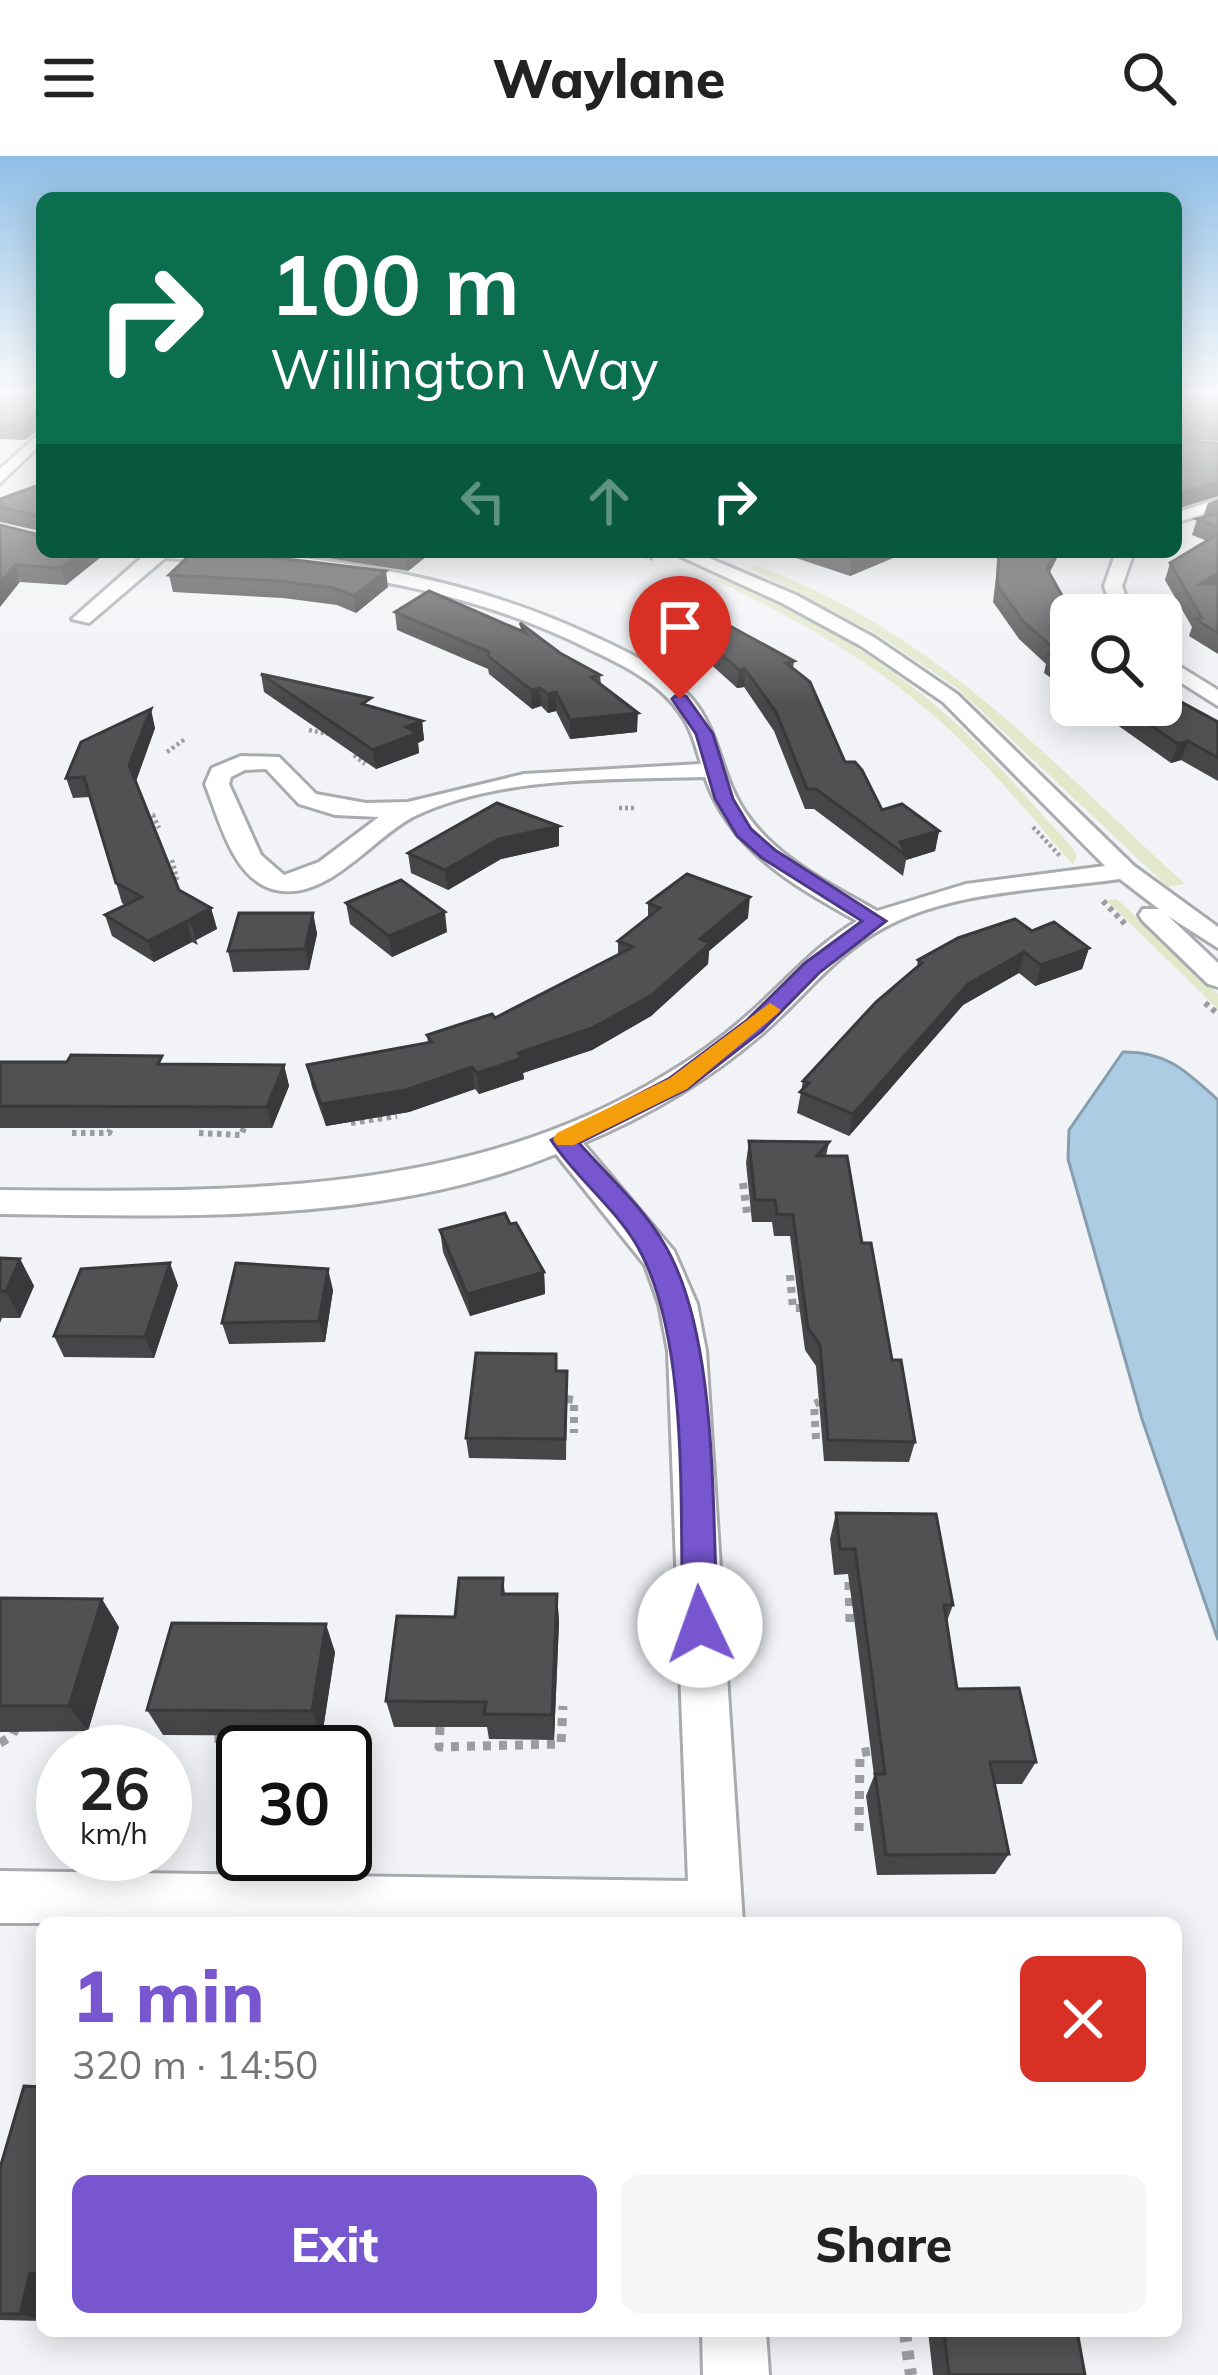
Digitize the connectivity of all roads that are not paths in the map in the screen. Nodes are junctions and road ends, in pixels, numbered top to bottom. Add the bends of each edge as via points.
1 (1218, 504) edge
2 (1182, 516) edge
3 (152, 558) edge
4 (253, 558) edge
5 (735, 558) edge
6 (1123, 558) edge
7 (676, 559) edge
8 (715, 565) junction
9 (1116, 594) edge
10 (82, 619) dead end
11 (1182, 675) edge
12 (1218, 700) edge
13 (715, 770) junction
14 (409, 809) junction
15 (1125, 871) junction
16 (876, 921) junction
17 (1218, 940) edge
18 (1218, 978) edge
19 (563, 1140) junction
20 (0, 1202) edge
21 (0, 1897) edge
22 (716, 1915) edge
23 (734, 2337) edge
24 (736, 2375) edge

1 - 2 street
3 - 10 street
4 - 13 street via 414,576 538,614 638,666 680,699 704,734
5 - 8 street
6 - 9 street
7 - 8 street
8 - 15 street via 868,642 950,698
11 - 12 street
13 - 14 street via 492,784
13 - 16 street via 744,832
14 - 14 street via 313,801 271,762 241,763 218,782 260,873 277,883 324,874 361,838
15 - 16 street via 966,895
15 - 17 street
15 - 18 street via 1154,916
16 - 19 street via 678,1084
19 - 20 street via 430,1178 299,1200
19 - 22 street via 652,1245 678,1304
21 - 22 street
23 - 24 street

